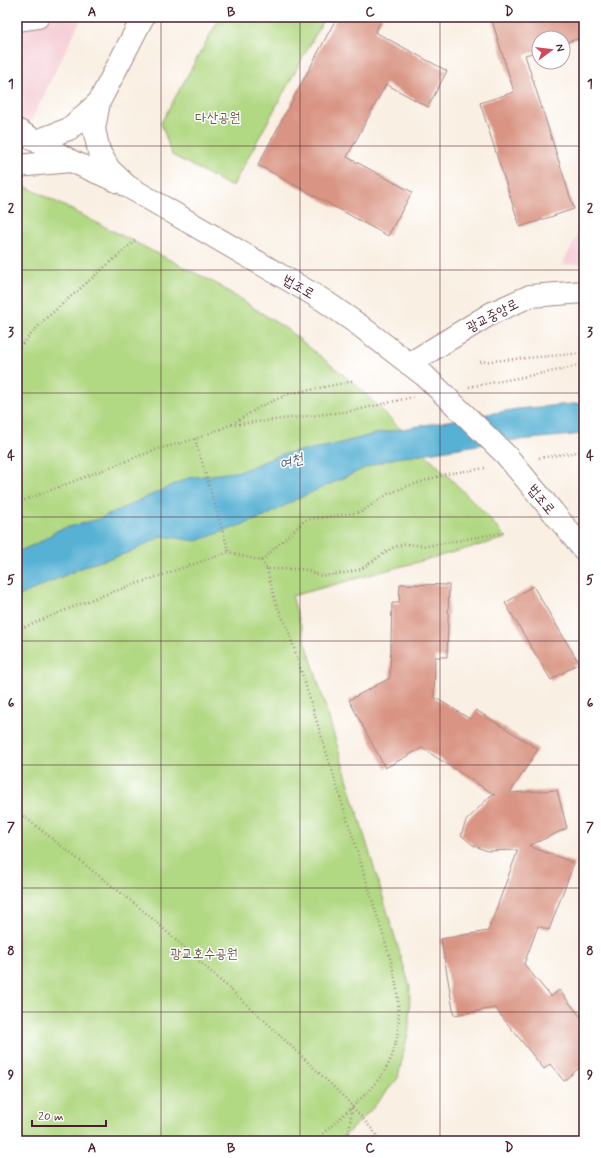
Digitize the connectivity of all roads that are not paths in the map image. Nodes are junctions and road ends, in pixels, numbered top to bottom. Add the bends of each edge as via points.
1 (38, 17) edge
2 (143, 17) edge
3 (17, 20) edge
4 (99, 102) junction
5 (17, 130) edge
6 (36, 141) junction
7 (71, 161) junction
8 (17, 166) edge
9 (127, 186) junction
10 (584, 292) edge
11 (417, 370) junction
12 (584, 550) edge

1 - 3 street
2 - 4 street, 법조로
4 - 6 street via 69,129
4 - 9 street, 법조로 via 94,129 99,151 110,169
5 - 6 street
6 - 7 street
7 - 8 street
7 - 9 street
9 - 11 street, 법조로 via 323,300
10 - 11 street, 광교중앙로 via 530,296 492,313
11 - 12 street, 법조로, bridge via 506,455

